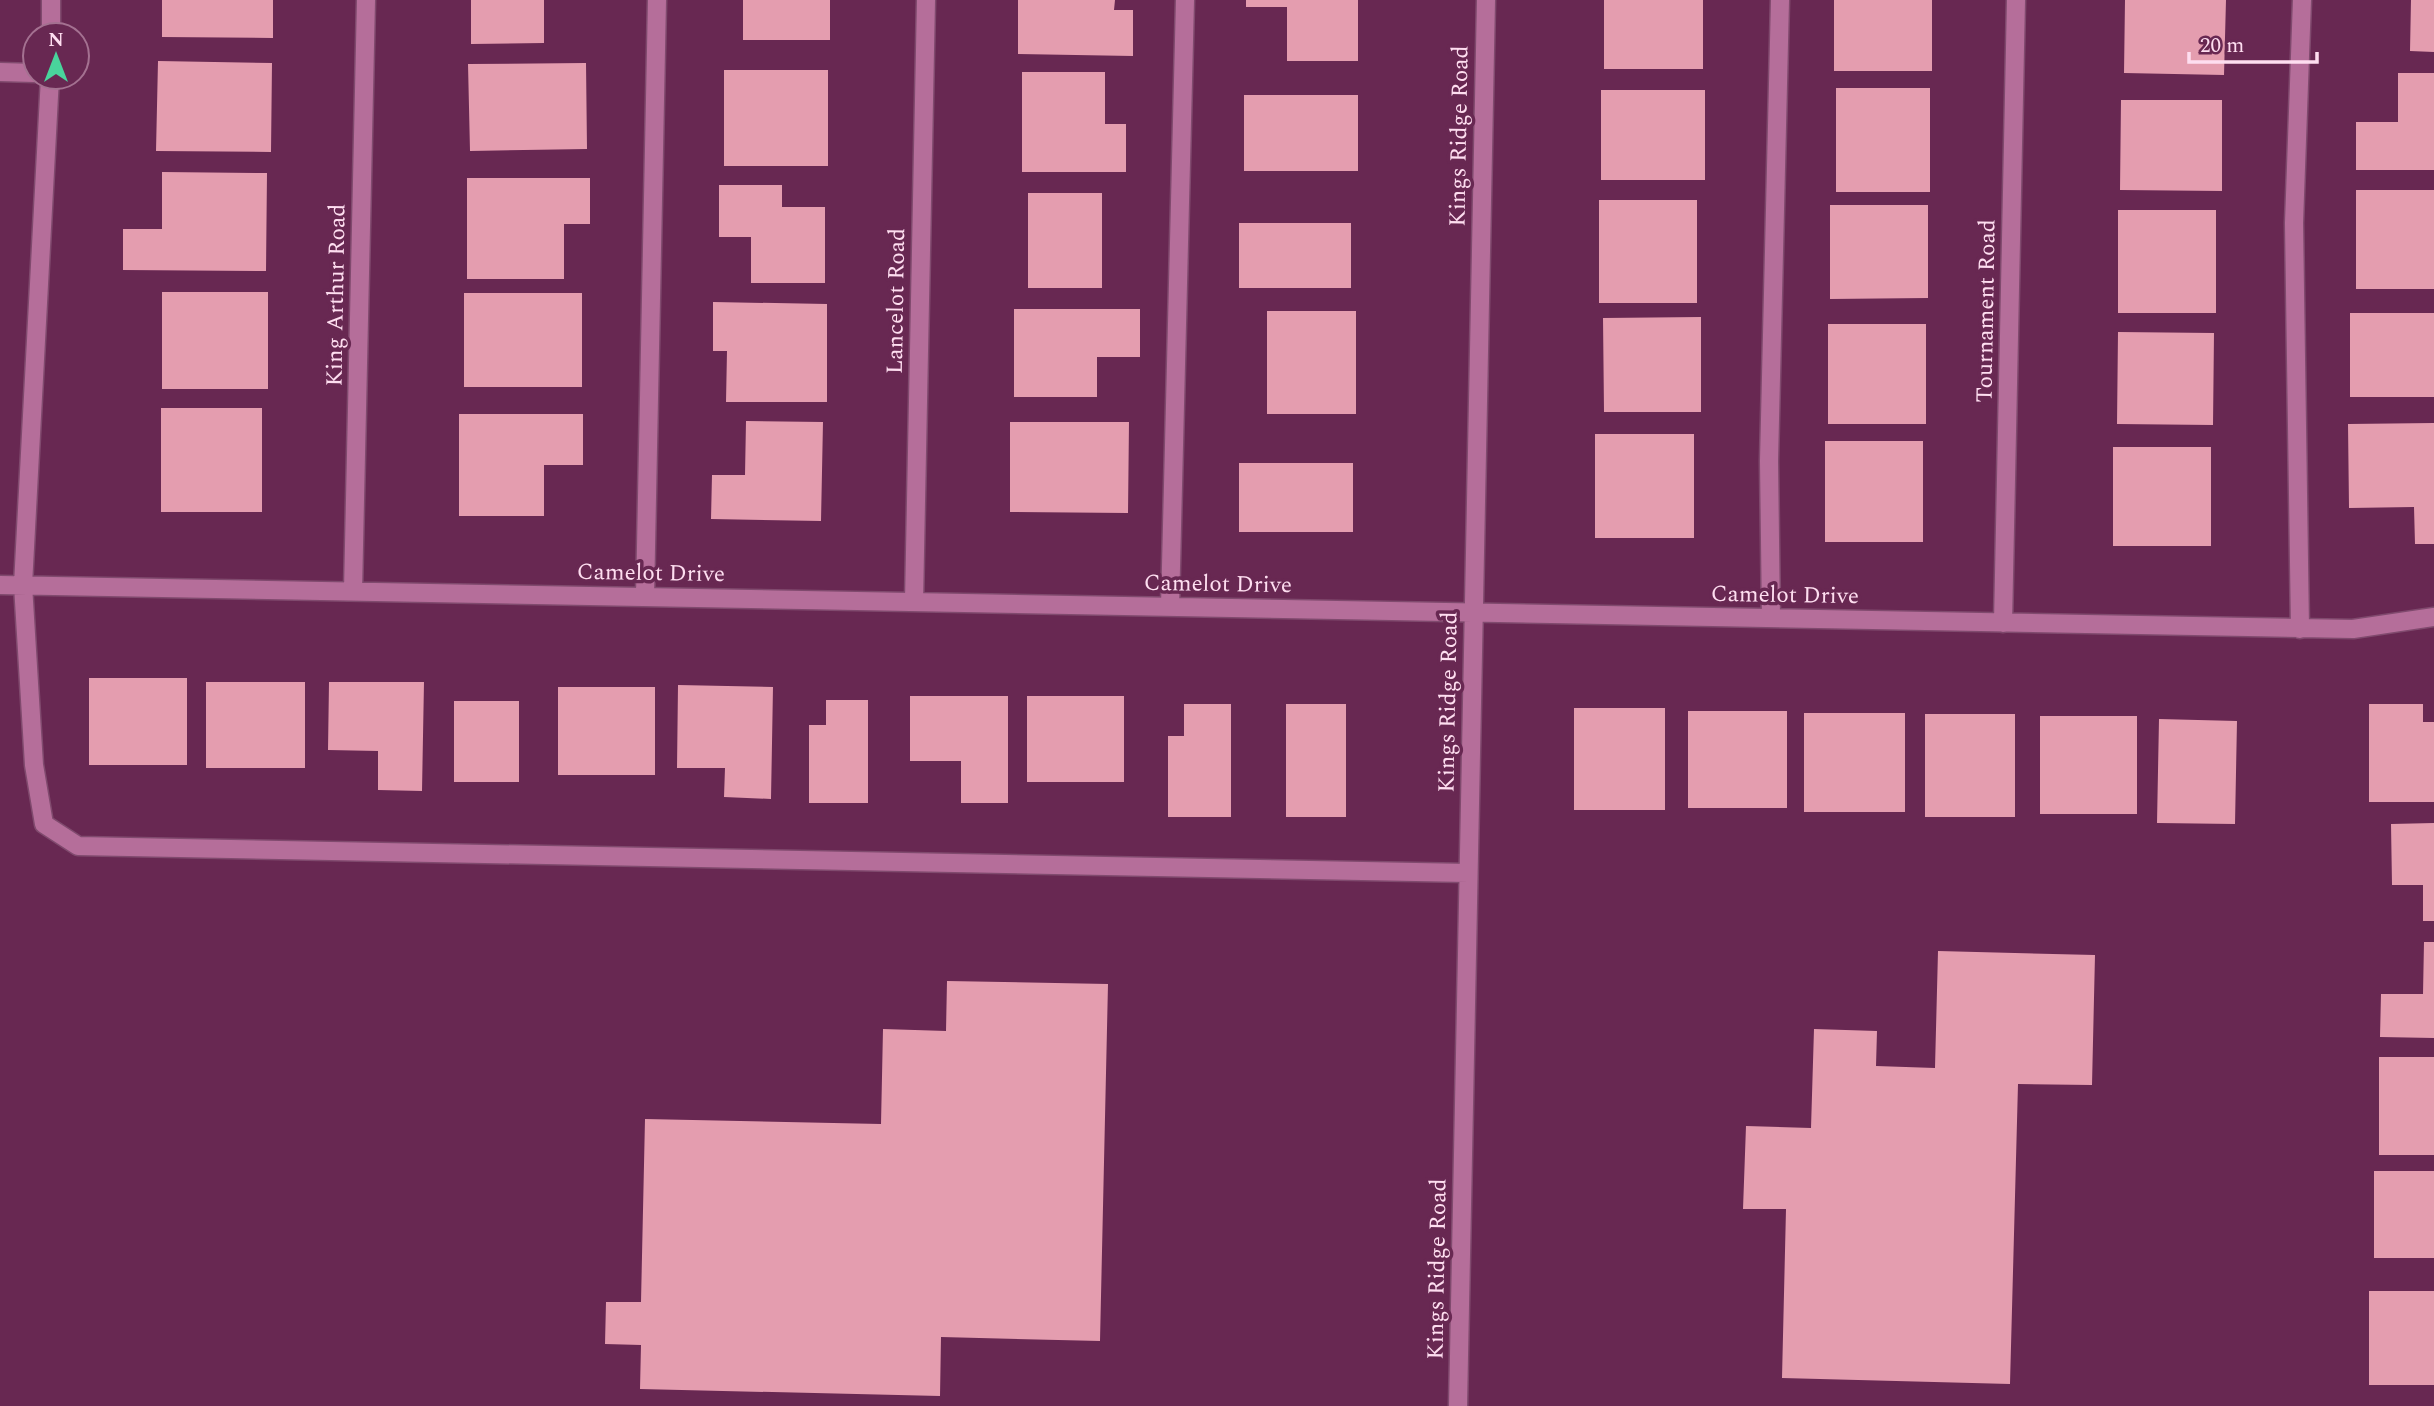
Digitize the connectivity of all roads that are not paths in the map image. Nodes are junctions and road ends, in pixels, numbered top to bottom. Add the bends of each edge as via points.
1 (51, 0) edge
2 (366, 0) edge
3 (657, 0) edge
4 (926, 0) edge
5 (1185, 0) edge
6 (1486, 0) edge
7 (1780, 0) edge
8 (2016, 0) edge
9 (2302, 0) edge
10 (51, 21) edge
11 (0, 72) edge
12 (21, 73) edge
13 (49, 91) edge
14 (0, 585) edge
15 (23, 585) junction
16 (353, 591) junction
17 (645, 597) junction
18 (914, 602) junction
19 (1170, 607) junction
20 (1474, 613) junction
21 (2434, 617) edge
22 (1771, 618) junction
23 (2003, 623) junction
24 (2300, 629) junction
25 (1468, 873) junction
26 (1458, 1406) edge

1 - 10 street
2 - 16 street, King Arthur Road
3 - 17 street
4 - 18 street, Lancelot Road
5 - 19 street
6 - 20 street, Kings Ridge Road
7 - 22 street via 1769,461
8 - 23 street, Tournament Road
9 - 24 street via 2294,223
11 - 12 street
13 - 15 street
14 - 15 street, Camelot Drive
15 - 16 street, Camelot Drive
15 - 25 street via 34,765 44,824 78,846
16 - 17 street, Camelot Drive
17 - 18 street, Camelot Drive
18 - 19 street, Camelot Drive
19 - 20 street, Camelot Drive
20 - 22 street, Camelot Drive
20 - 25 street, Kings Ridge Road
21 - 24 street, Camelot Drive via 2353,629
22 - 23 street, Camelot Drive
23 - 24 street, Camelot Drive
25 - 26 street, Kings Ridge Road

